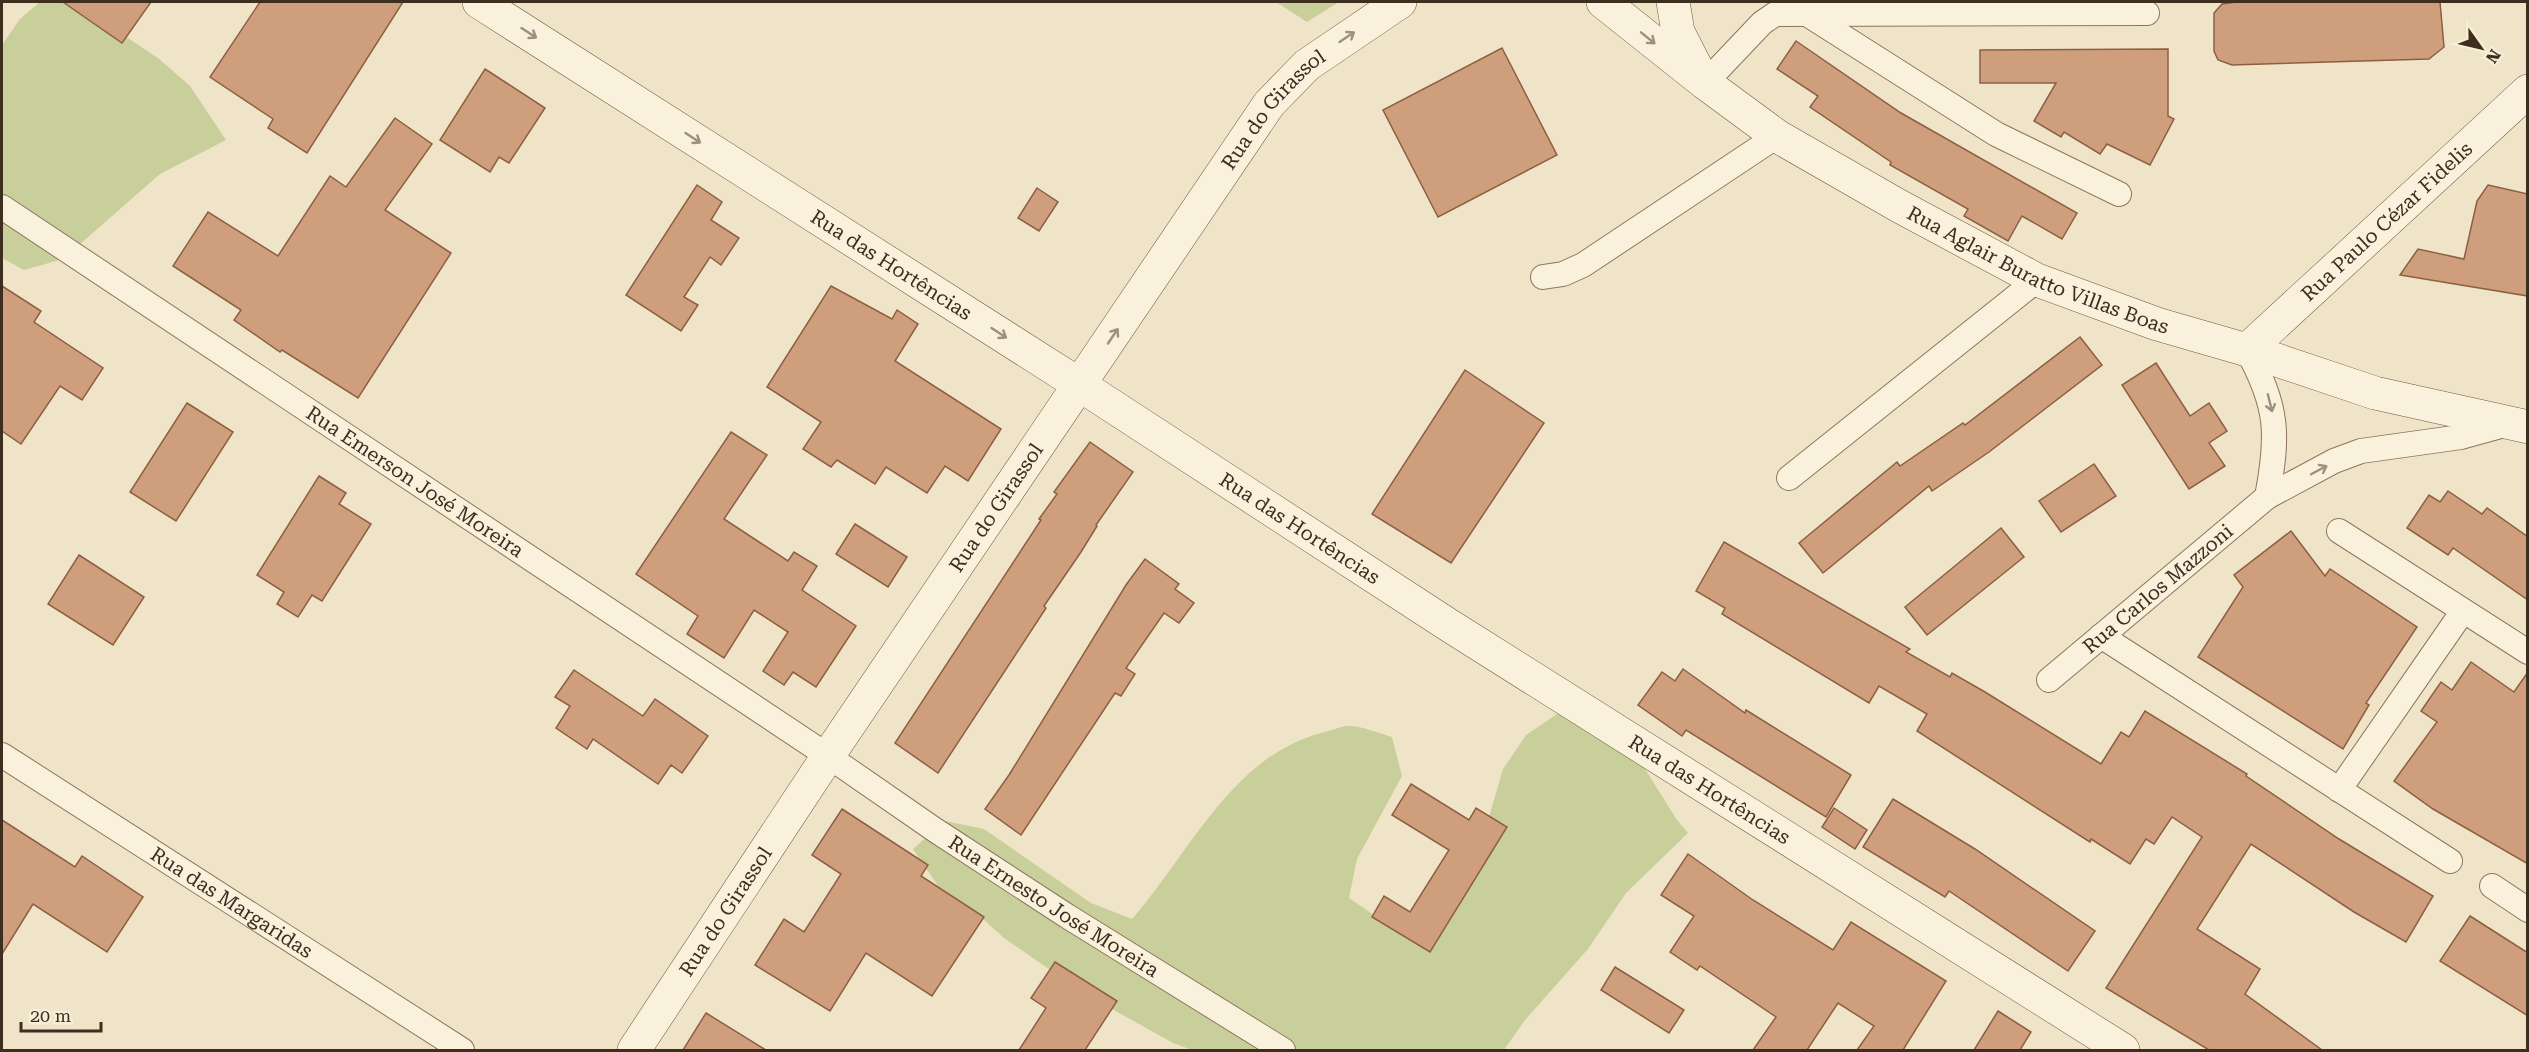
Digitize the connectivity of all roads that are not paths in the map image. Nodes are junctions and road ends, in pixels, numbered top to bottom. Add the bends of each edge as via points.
1 (480, 2) edge
2 (1399, 2) edge
3 (1602, 2) edge
4 (1673, 2) edge
5 (2147, 13) dead end
6 (1807, 14) junction
7 (1705, 83) junction
8 (2528, 91) edge
9 (1777, 136) junction
10 (2119, 194) dead end
11 (2, 207) edge
12 (1543, 277) dead end
13 (2037, 280) junction
14 (2247, 350) junction
15 (1080, 385) junction
16 (2518, 426) edge
17 (1789, 478) dead end
18 (2267, 496) junction
19 (2339, 531) dead end
20 (2463, 610) junction
21 (2101, 636) junction
22 (2528, 652) edge
23 (2049, 680) dead end
24 (2, 755) edge
25 (828, 756) junction
26 (2339, 790) junction
27 (2450, 861) dead end
28 (2492, 886) dead end
29 (2528, 910) edge
30 (462, 1050) edge
31 (634, 1050) edge
32 (1283, 1050) edge
33 (2123, 1050) edge

1 -> 15 main road, Rua das Hortências
15 -> 2 main road, Rua do Girassol via 1269,104 1307,65
3 -> 7 main road, Rua Aglair Buratto Villas Boas
4 - 7 main road via 1678,32
5 - 6 street
6 - 7 street via 1775,14
6 - 10 street via 1996,134
7 - 9 main road, Rua Aglair Buratto Villas Boas
8 - 14 main road, Rua Paulo Cézar Fidelis
9 - 12 street via 1583,265
9 - 13 main road, Rua Aglair Buratto Villas Boas
11 - 25 street, Rua Emerson José Moreira
13 - 14 main road, Rua Aglair Buratto Villas Boas via 2157,324
13 - 17 street
14 - 16 main road, Rua Aglair Buratto Villas Boas via 2374,393
14 -> 18 street via 2265,383 2274,417 2276,453
15 - 25 main road, Rua do Girassol
15 - 33 main road, Rua das Hortências via 1447,624
18 -> 16 street, Rua Carlos Mazzoni via 2361,451
18 - 21 street, Rua Carlos Mazzoni
19 - 20 street
20 - 22 street
20 - 26 street
21 - 23 street, Rua Carlos Mazzoni
21 - 26 street
24 - 30 street, Rua das Margaridas
25 - 31 main road, Rua do Girassol
25 - 32 street, Rua Ernesto José Moreira via 1029,892
26 - 27 street
28 - 29 street

